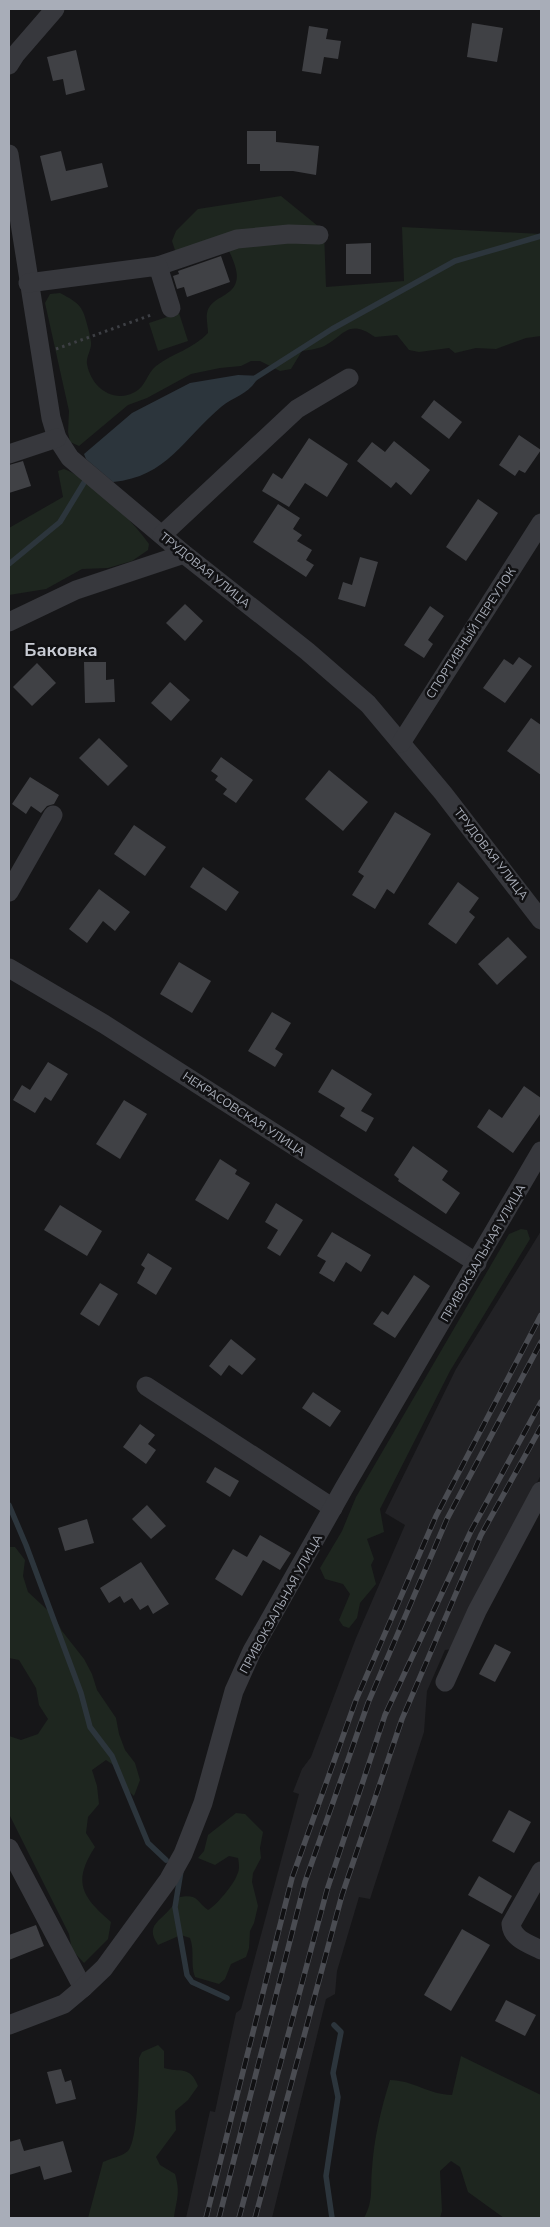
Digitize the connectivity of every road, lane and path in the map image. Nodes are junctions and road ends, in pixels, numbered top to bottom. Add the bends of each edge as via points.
1 (55, 9) edge
2 (9, 65) edge
3 (9, 154) edge
4 (319, 235) dead end
5 (15, 246) edge
6 (158, 266) junction
7 (28, 283) junction
8 (171, 308) joint
9 (40, 354) junction
10 (348, 378) dead end
11 (57, 438) junction
12 (9, 454) edge
13 (541, 523) edge
14 (162, 535) junction
15 (184, 554) junction
16 (9, 622) edge
17 (401, 742) junction
18 (53, 815) dead end
19 (9, 892) edge
20 (541, 920) edge
21 (9, 968) edge
22 (541, 1151) edge
23 (477, 1263) junction
24 (146, 1386) dead end
25 (541, 1491) edge
26 (333, 1508) junction
27 (445, 1682) dead end
28 (9, 1848) edge
29 (541, 1872) edge
30 (541, 1950) edge
31 (82, 1988) junction
32 (9, 2025) edge

1 - 2 street
3 - 5 street, ТРУДОВАЯ УЛИЦА
4 - 6 street via 237,239
5 - 7 street, ТРУДОВАЯ УЛИЦА
6 - 7 street
6 - 8 street
7 - 9 street, ТРУДОВАЯ УЛИЦА
8 - 9 path
9 - 11 street, ТРУДОВАЯ УЛИЦА
10 - 14 street via 297,409
11 - 12 street
11 - 14 street, ТРУДОВАЯ УЛИЦА via 82,470
13 - 17 street, СПОРТИВНЫЙ ПЕРЕУЛОК
14 - 15 street, ТРУДОВАЯ УЛИЦА
15 - 16 street via 76,590
15 - 17 street, ТРУДОВАЯ УЛИЦА via 348,686
17 - 20 street, ТРУДОВАЯ УЛИЦА
18 - 19 street
21 - 23 street, НЕКРАСОВСКАЯ УЛИЦА via 104,1024
22 - 23 street, ПРИВОКЗАЛЬНАЯ УЛИЦА
23 - 26 street, ПРИВОКЗАЛЬНАЯ УЛИЦА
24 - 26 street
25 - 27 street via 477,1611
26 - 31 street, ПРИВОКЗАЛЬНАЯ УЛИЦА via 252,1651 234,1691 203,1804 183,1854 169,1879 104,1968
28 - 31 street
29 - 30 street via 510,1924 517,1937
31 - 32 street, ПРИВОКЗАЛЬНАЯ УЛИЦА via 64,2004

